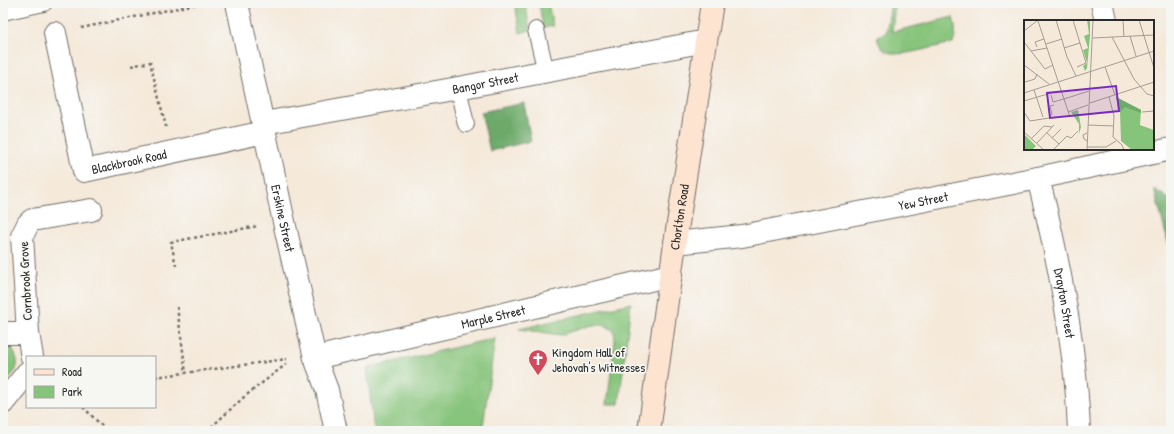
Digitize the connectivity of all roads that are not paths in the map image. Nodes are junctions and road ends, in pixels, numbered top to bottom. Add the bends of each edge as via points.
1 (44, 3) edge
2 (238, 3) edge
3 (712, 3) edge
4 (1102, 3) edge
5 (3, 12) edge
6 (1106, 20) edge
7 (536, 30) dead end
8 (55, 34) road end
9 (706, 41) junction
10 (546, 72) junction
11 (458, 88) junction
12 (466, 124) dead end
13 (265, 128) junction
14 (1171, 149) edge
15 (1138, 153) edge
16 (1038, 178) junction
17 (90, 210) dead end
18 (675, 243) junction
19 (671, 275) junction
20 (3, 333) edge
21 (28, 333) junction
22 (32, 356) edge
23 (305, 358) junction
24 (26, 374) edge
25 (3, 403) edge
26 (336, 431) edge
27 (649, 431) edge
28 (1079, 431) edge

1 - 5 lane
2 - 13 street, Erskine Street
3 - 9 main road, Chorlton Road
4 - 6 street
7 - 10 lane
8 - 13 street, Blackbrook Road via 84,171
9 - 10 street, Bangor Street
9 - 18 main road, Chorlton Road
10 - 11 street, Bangor Street
11 - 12 lane
11 - 13 street, Bangor Street
13 - 23 street, Erskine Street via 284,222
14 - 15 street, Yew Street
15 - 16 street, Yew Street
16 - 18 street, Yew Street via 742,236
16 - 28 street, Drayton Street via 1066,307
17 - 21 street, Cornbrook Grove via 32,220 25,229 22,236
18 - 19 main road, Chorlton Road
19 - 23 street, Marple Street
19 - 27 main road, Chorlton Road
20 - 21 street, Cornbrook Grove
21 - 22 street, Cornbrook Grove
23 - 26 street, Erskine Street via 327,390
24 - 25 street

